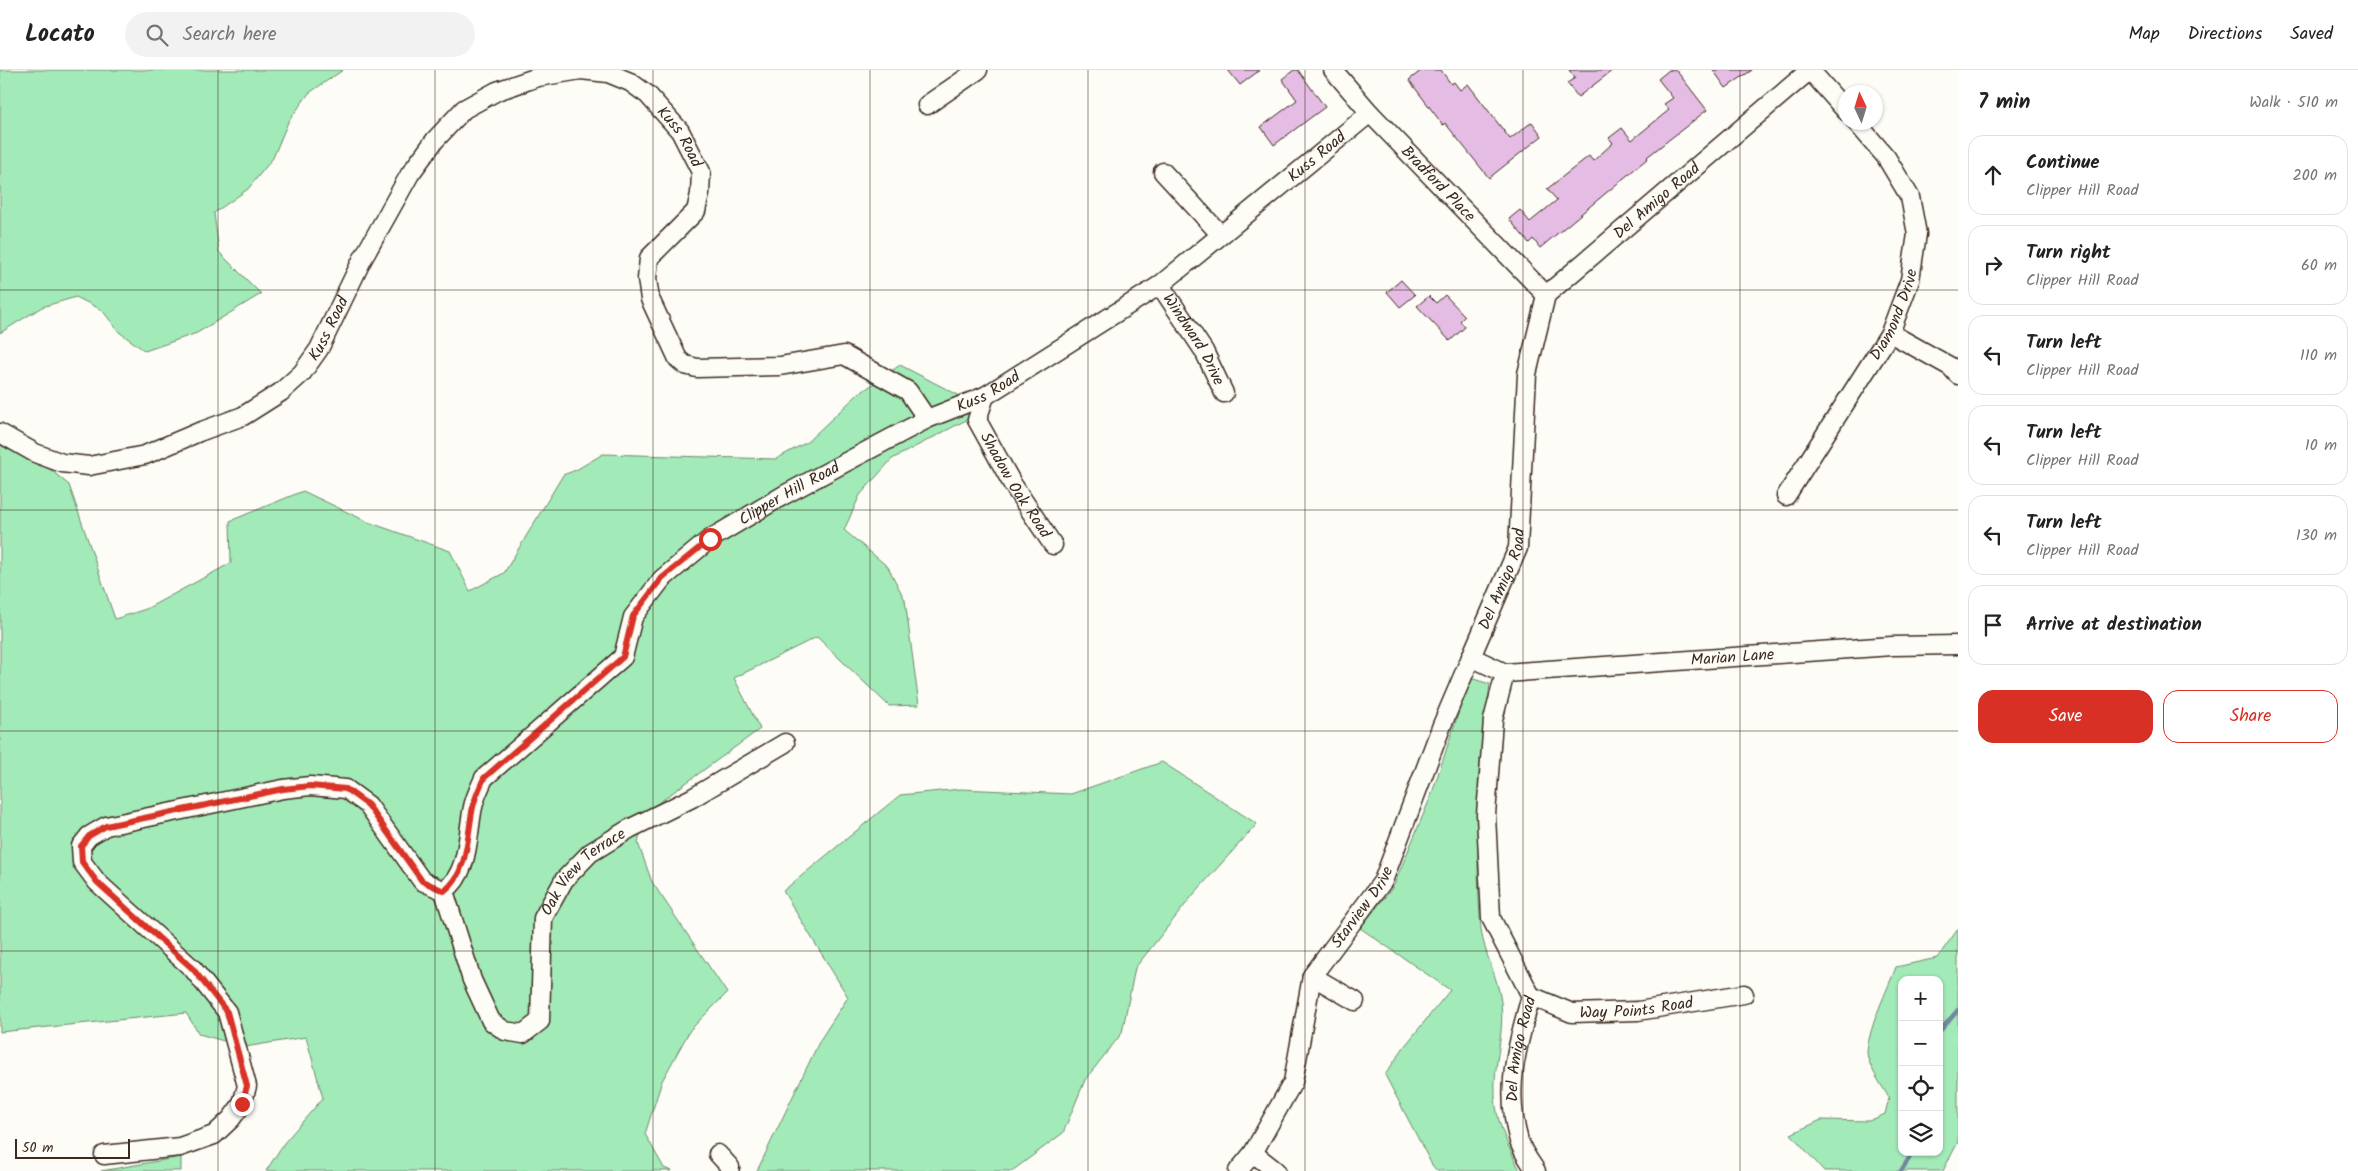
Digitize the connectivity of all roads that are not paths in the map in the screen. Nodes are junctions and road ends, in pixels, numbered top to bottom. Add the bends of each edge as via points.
1 (978, 70) edge
2 (1333, 70) edge
3 (1810, 70) edge
4 (1838, 102) edge
5 (926, 105) dead end
6 (1370, 113) junction
7 (1863, 130) edge
8 (1164, 172) dead end
9 (1221, 235) junction
10 (1160, 285) junction
11 (1546, 295) junction
12 (1890, 333) junction
13 (1958, 375) edge
14 (1224, 393) dead end
15 (985, 396) junction
16 (927, 419) junction
17 (0, 433) edge
18 (1786, 496) dead end
19 (1053, 545) dead end
20 (1958, 645) edge
21 (1471, 657) junction
22 (1505, 673) junction
23 (786, 742) dead end
24 (444, 891) junction
25 (1312, 976) junction
26 (1744, 994) dead end
27 (1531, 996) junction
28 (1355, 1001) dead end
29 (1253, 1153) junction
30 (718, 1154) dead end
31 (104, 1155) dead end
32 (729, 1171) edge
33 (1238, 1171) edge
34 (1276, 1171) edge
35 (1536, 1171) edge

1 - 5 street
2 - 6 street, Bradford Place
3 - 4 street
3 - 11 street, Del Amigo Road
6 - 9 street, Kuss Road
6 - 11 street, Bradford Place
7 - 12 street, Diamond Drive via 1886,157 1910,197 1917,234 1910,280
8 - 9 street
9 - 10 street, Kuss Road
10 - 14 street, Windward Drive via 1204,351
10 - 15 street, Kuss Road
11 - 21 street, Del Amigo Road via 1527,374 1518,548
12 - 13 street via 1951,367
12 - 18 street, Diamond Drive
15 - 16 street, Kuss Road
15 - 19 street, Shadow Oak Road via 977,420 1013,485
16 - 17 street, Kuss Road via 908,391 844,354 771,366 697,368 678,359 650,299 647,279 649,258 696,210 701,172 680,131 648,95 630,82 608,73 581,70 538,77 497,91 464,110 435,140 410,174 362,260 319,349 302,373 281,392 243,416 145,455 89,466 62,463 35,453
16 - 24 street, Clipper Hill Road via 718,534 662,578 633,616 623,657 484,778 473,805 463,866 452,886
20 - 22 street, Marian Lane via 1892,646
21 - 22 street
21 - 25 street, Starview Drive via 1383,881
22 - 27 street, Del Amigo Road via 1493,720 1486,815 1491,918
23 - 24 street, Oak View Terrace via 590,853 564,880 543,918 540,1021 523,1034 505,1031 491,1022 472,980
24 - 31 street via 422,881 368,805 346,789 310,786 283,789 106,826 89,836 81,846 82,862 97,882 193,969 227,1012 247,1086 242,1104 214,1135 180,1147
25 - 28 street
25 - 29 street, Starview Drive via 1293,1082
26 - 27 street, Way Points Road via 1638,1011 1572,1012
27 - 35 street, Del Amigo Road via 1514,1055 1512,1104 1519,1142
29 - 33 street, Starview Drive
29 - 34 street
30 - 32 street via 730,1167

